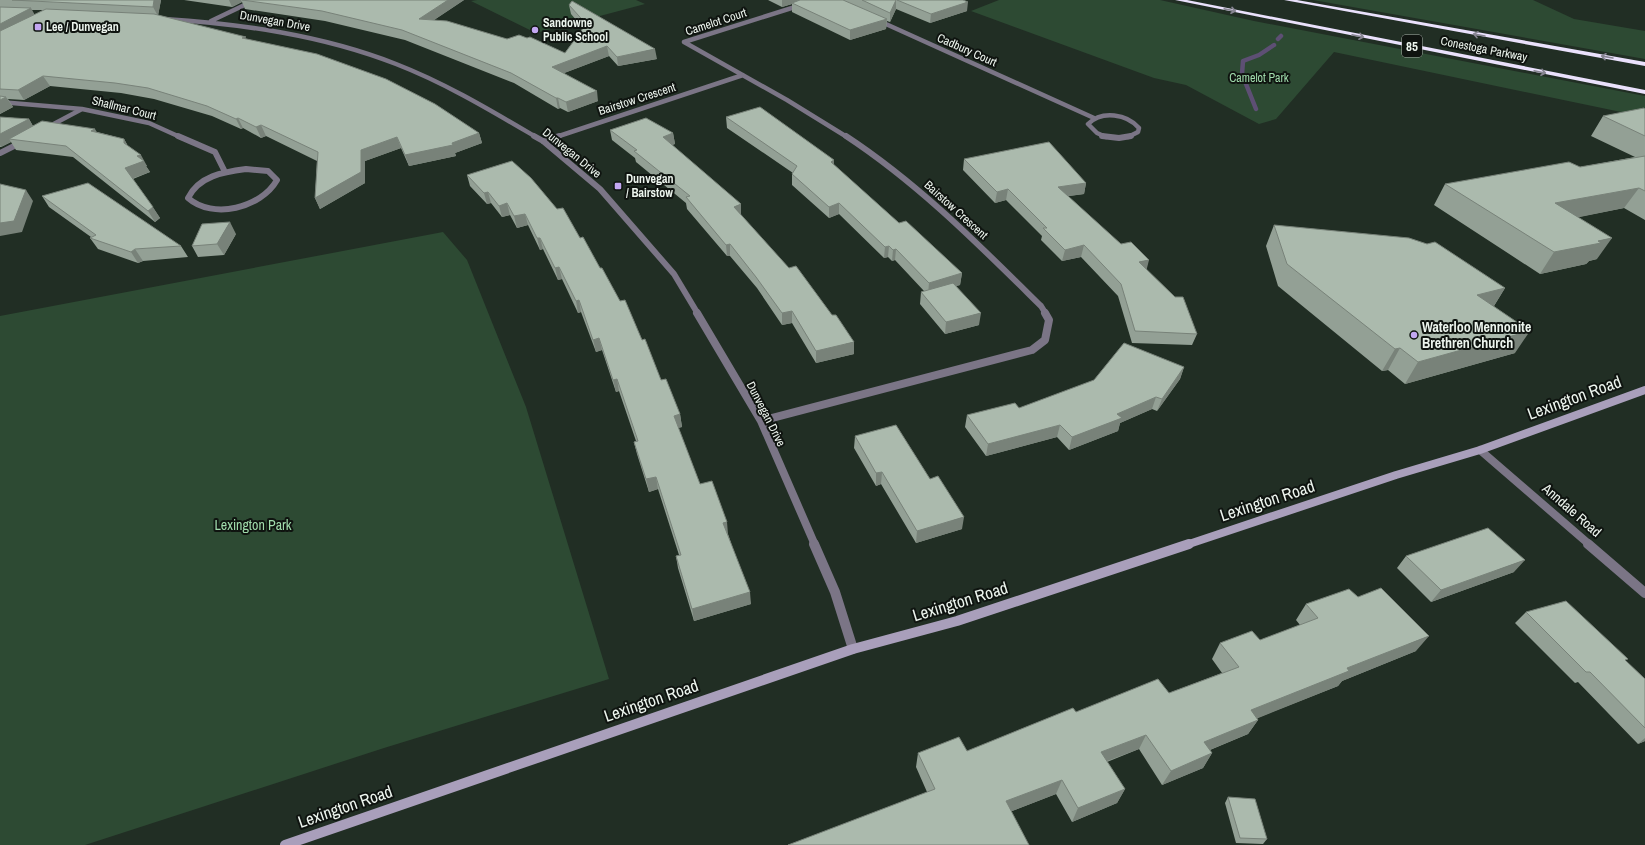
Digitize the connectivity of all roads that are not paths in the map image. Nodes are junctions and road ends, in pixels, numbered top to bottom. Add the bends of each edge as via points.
1 (255, 0) edge
2 (817, 0) edge
3 (1178, 0) edge
4 (1288, 0) edge
5 (869, 17) edge
6 (159, 18) edge
7 (210, 22) junction
8 (1645, 64) edge
9 (743, 74) junction
10 (1645, 92) edge
11 (0, 102) edge
12 (82, 109) junction
13 (1094, 118) junction
14 (41, 131) edge
15 (27, 139) edge
16 (543, 141) junction
17 (0, 153) edge
18 (225, 172) junction
19 (1645, 390) edge
20 (760, 421) junction
21 (1480, 450) junction
22 (1645, 593) edge
23 (853, 649) junction
24 (285, 845) edge

1 - 7 street
2 - 9 street, Camelot Court via 684,42
3 -> 10 highway, Conestoga Parkway / 85
8 -> 4 highway, Conestoga Parkway / 85
5 - 13 street, Cadbury Court
6 - 7 street, Dunvegan Drive
7 - 16 street, Dunvegan Drive via 305,37 396,64 475,102
9 - 16 street, Bairstow Crescent
9 - 20 street, Bairstow Crescent via 820,119 894,169 967,232 1041,306 1049,320 1045,340 1032,350
11 - 12 street, Shallmar Court
12 - 14 street
12 - 18 street, Shallmar Court via 149,123 215,152
13 - 13 street, Cadbury Court via 1106,115 1128,118 1137,125 1138,132 1130,137 1099,134 1090,127 1090,120
15 - 17 street
16 - 20 street, Dunvegan Drive via 600,189 674,274
18 - 18 street via 259,169 275,174 276,186 258,199 239,206 213,210 192,204 188,198 198,184
19 - 21 main road, Lexington Road
20 - 23 street, Dunvegan Drive via 835,592
21 - 22 street, Anndale Road
21 - 23 main road, Lexington Road via 1396,475 958,621
23 - 24 main road, Lexington Road

